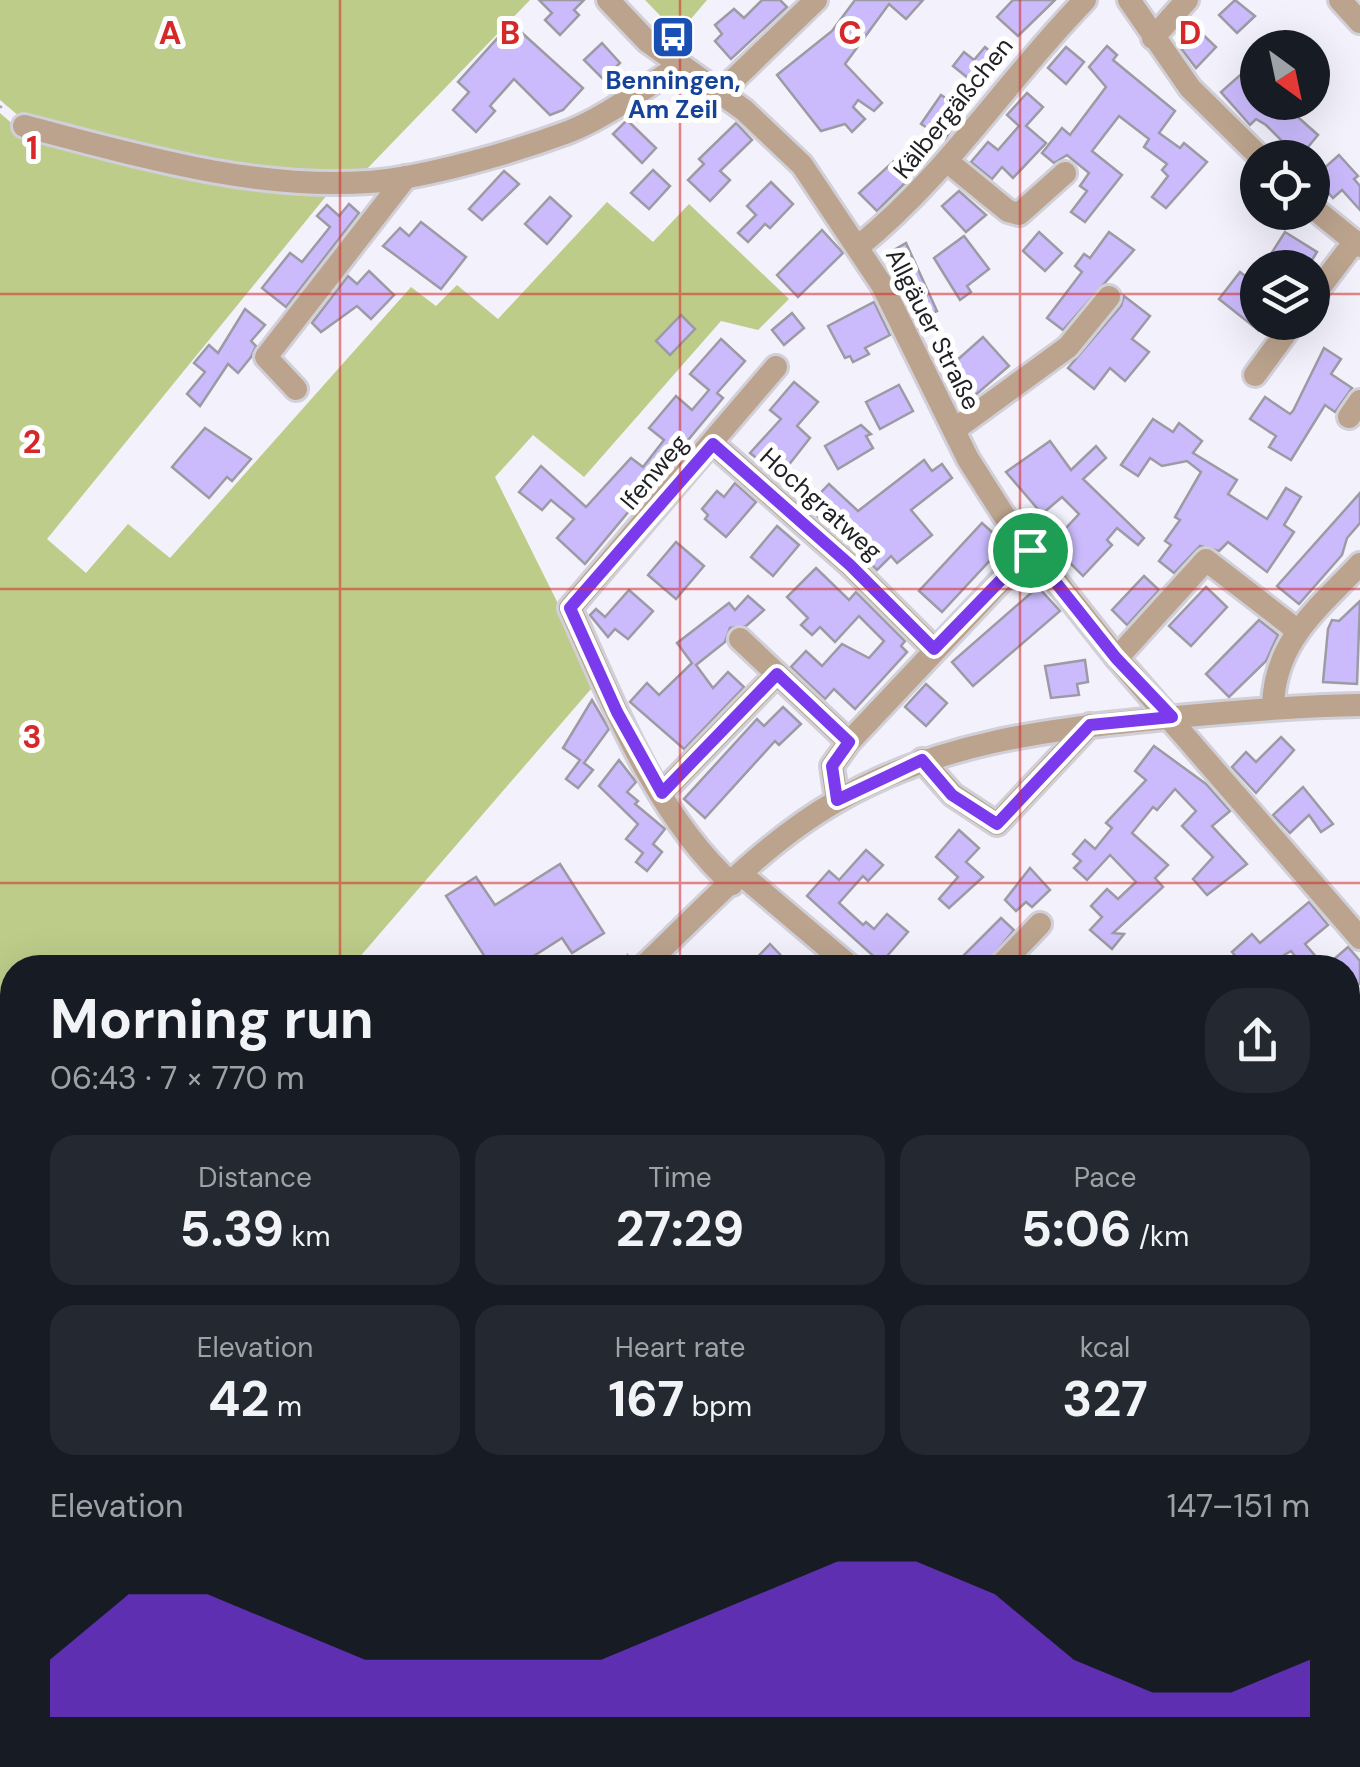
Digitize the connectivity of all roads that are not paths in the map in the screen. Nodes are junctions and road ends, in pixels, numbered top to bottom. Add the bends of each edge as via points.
1 (608, 0) edge
2 (816, 0) edge
3 (1084, 0) edge
4 (1130, 0) edge
5 (1187, 0) edge
6 (1340, 0) edge
7 (1360, 22) edge
8 (1153, 38) junction
9 (680, 66) junction
10 (720, 92) junction
11 (24, 126) dead end
12 (1243, 140) edge
13 (948, 162) junction
14 (1065, 173) dead end
15 (406, 178) junction
16 (1330, 222) edge
17 (1357, 244) edge
18 (859, 246) junction
19 (1330, 276) edge
20 (1109, 297) dead end
21 (1280, 340) edge
22 (776, 367) dead end
23 (1254, 375) dead end
24 (296, 389) dead end
25 (954, 430) junction
26 (713, 444) junction
27 (1030, 550) junction
28 (1360, 564) edge
29 (1298, 631) junction
30 (740, 638) dead end
31 (934, 649) junction
32 (1116, 658) junction
33 (777, 674) junction
34 (1360, 705) edge
35 (1273, 707) junction
36 (1172, 717) junction
37 (1090, 725) junction
38 (849, 742) junction
39 (922, 760) junction
40 (662, 793) junction
41 (837, 800) junction
42 (736, 879) junction
43 (1040, 924) dead end
44 (1360, 938) edge
45 (656, 955) edge
46 (835, 955) edge
47 (1010, 955) edge

1 - 9 street, Allgäuer Straße
2 - 10 street
3 - 13 street, Kälbergäßchen
4 - 8 street
5 - 8 street
6 - 7 street
8 - 12 street via 1190,88
9 - 10 street, Allgäuer Straße
9 - 15 street via 571,131
10 - 18 street, Allgäuer Straße via 785,146
11 - 15 street via 268,179
13 - 14 street via 1019,214
13 - 18 street, Kälbergäßchen
15 - 24 street via 266,357
16 - 17 street
17 - 19 street
18 - 25 street, Allgäuer Straße
20 - 25 street via 1068,347
21 - 23 street
22 - 26 street, Ifenweg
25 - 27 street, Allgäuer Straße
26 - 31 street, Hochgratweg
26 - 40 street, Ifenweg via 570,608
27 - 31 street
27 - 32 street, Allgäuer Straße
28 - 29 street
29 - 32 street via 1206,560
29 - 35 street via 1274,676
30 - 33 street
31 - 38 street
32 - 36 street, Allgäuer Straße
33 - 38 street
33 - 40 street
34 - 35 street
35 - 36 street
36 - 37 street
36 - 44 street, Allgäuer Straße
37 - 39 street via 1023,732
37 - 39 street via 997,824 952,795
38 - 41 street via 832,766
39 - 41 street
40 - 42 street via 704,858
41 - 42 street
42 - 45 street
42 - 46 street
43 - 47 street

